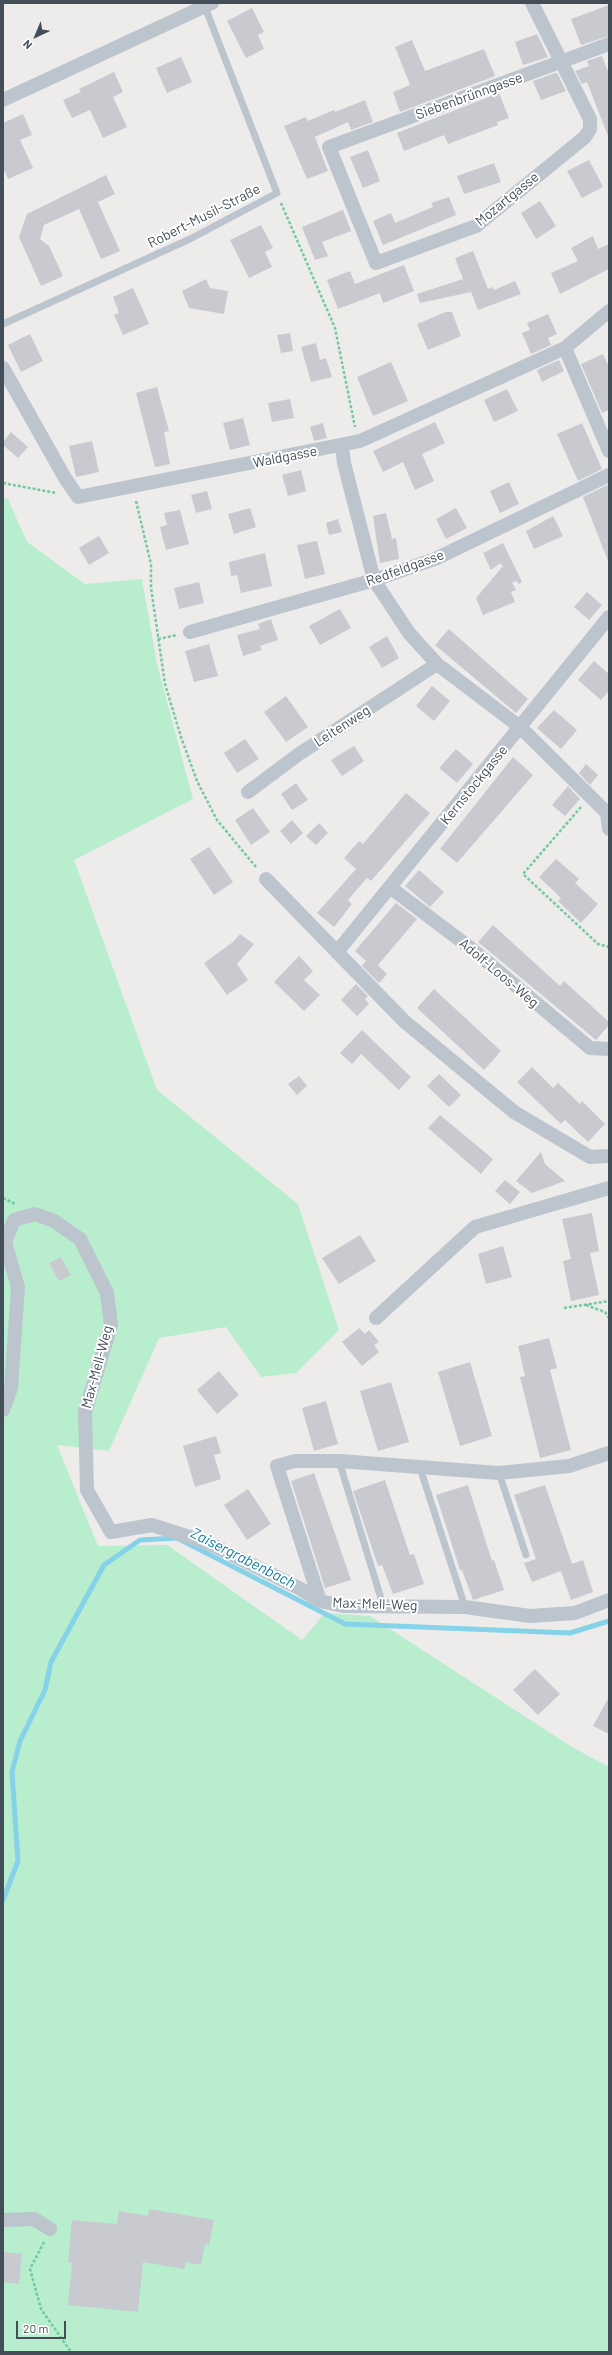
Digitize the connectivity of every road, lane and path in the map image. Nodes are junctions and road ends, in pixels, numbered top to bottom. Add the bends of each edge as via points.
1 (532, 3) edge
2 (209, 5) edge
3 (609, 44) edge
4 (561, 62) junction
5 (3, 100) edge
6 (329, 147) joint
7 (277, 193) junction
8 (609, 311) edge
9 (3, 324) edge
10 (565, 348) junction
11 (3, 368) edge
12 (360, 441) junction
13 (342, 446) junction
14 (609, 451) edge
15 (609, 474) edge
16 (3, 483) edge
17 (134, 487) junction
18 (78, 497) junction
19 (374, 580) junction
20 (609, 617) edge
21 (190, 632) dead end
22 (437, 664) junction
23 (520, 727) junction
24 (248, 792) dead end
25 (590, 796) junction
26 (608, 813) edge
27 (609, 828) edge
28 (266, 879) joint
29 (391, 888) junction
30 (609, 947) edge
31 (337, 952) junction
32 (609, 1049) edge
33 (609, 1156) edge
34 (609, 1188) edge
35 (609, 1301) edge
36 (586, 1304) junction
37 (564, 1308) dead end
38 (376, 1318) dead end
39 (609, 1318) edge
40 (3, 1410) edge
41 (609, 1453) edge
42 (339, 1461) junction
43 (420, 1468) junction
44 (499, 1473) junction
45 (526, 1555) dead end
46 (609, 1600) edge
47 (320, 1601) junction
48 (384, 1605) junction
49 (465, 1607) junction
50 (3, 2220) edge
51 (50, 2228) joint
52 (70, 2352) edge

1 - 4 street, Mozartgasse
2 - 5 street
2 - 7 lane, Robert-Musil-Straße
3 - 4 street, Siebenbrünngasse
4 - 6 street, Siebenbrünngasse
4 - 6 street, Mozartgasse via 590,119 590,129 585,137 476,226 416,249 376,263
7 - 9 lane, Robert-Musil-Straße via 190,239
7 - 12 path via 335,328
8 - 10 street, Waldgasse
10 - 12 street, Waldgasse
10 - 14 street
11 - 18 street
12 - 13 street, Waldgasse
13 - 17 street, Waldgasse
13 - 19 street via 344,463
15 - 19 street, Redfeldgasse via 435,559
16 - 18 path
17 - 18 street, Waldgasse
17 - 28 path via 151,564 151,588 165,684 181,737 197,781 217,820
19 - 21 street, Redfeldgasse
19 - 22 street via 408,633
20 - 23 street, Kernstockgasse
22 - 23 street
22 - 24 street, Leitenweg via 299,754
23 - 25 street
23 - 29 street, Kernstockgasse
25 - 26 street
25 - 30 path via 523,874 598,944
26 - 27 street
28 - 31 street
29 - 31 street, Kernstockgasse
29 - 32 street, Adolf-Loos-Weg via 473,950 590,1048
31 - 33 street via 404,1021 514,1112 590,1157
34 - 38 street via 475,1227
35 - 36 path
36 - 37 path
36 - 39 path via 605,1312
40 - 47 street, Max-Mell-Weg via 11,1388 18,1287 5,1242 14,1220 35,1214 54,1221 80,1239 107,1293 111,1325 85,1412 87,1490 111,1532 152,1525 208,1543 300,1588
41 - 44 street via 569,1466
42 - 43 street
42 - 47 street via 295,1461 277,1466
42 - 48 lane
43 - 44 street
43 - 49 lane
44 - 45 lane
46 - 49 street, Max-Mell-Weg via 575,1613 530,1616
47 - 48 street, Max-Mell-Weg via 343,1606
48 - 49 street, Max-Mell-Weg
50 - 51 street via 34,2219
51 - 52 path via 30,2269 41,2309

